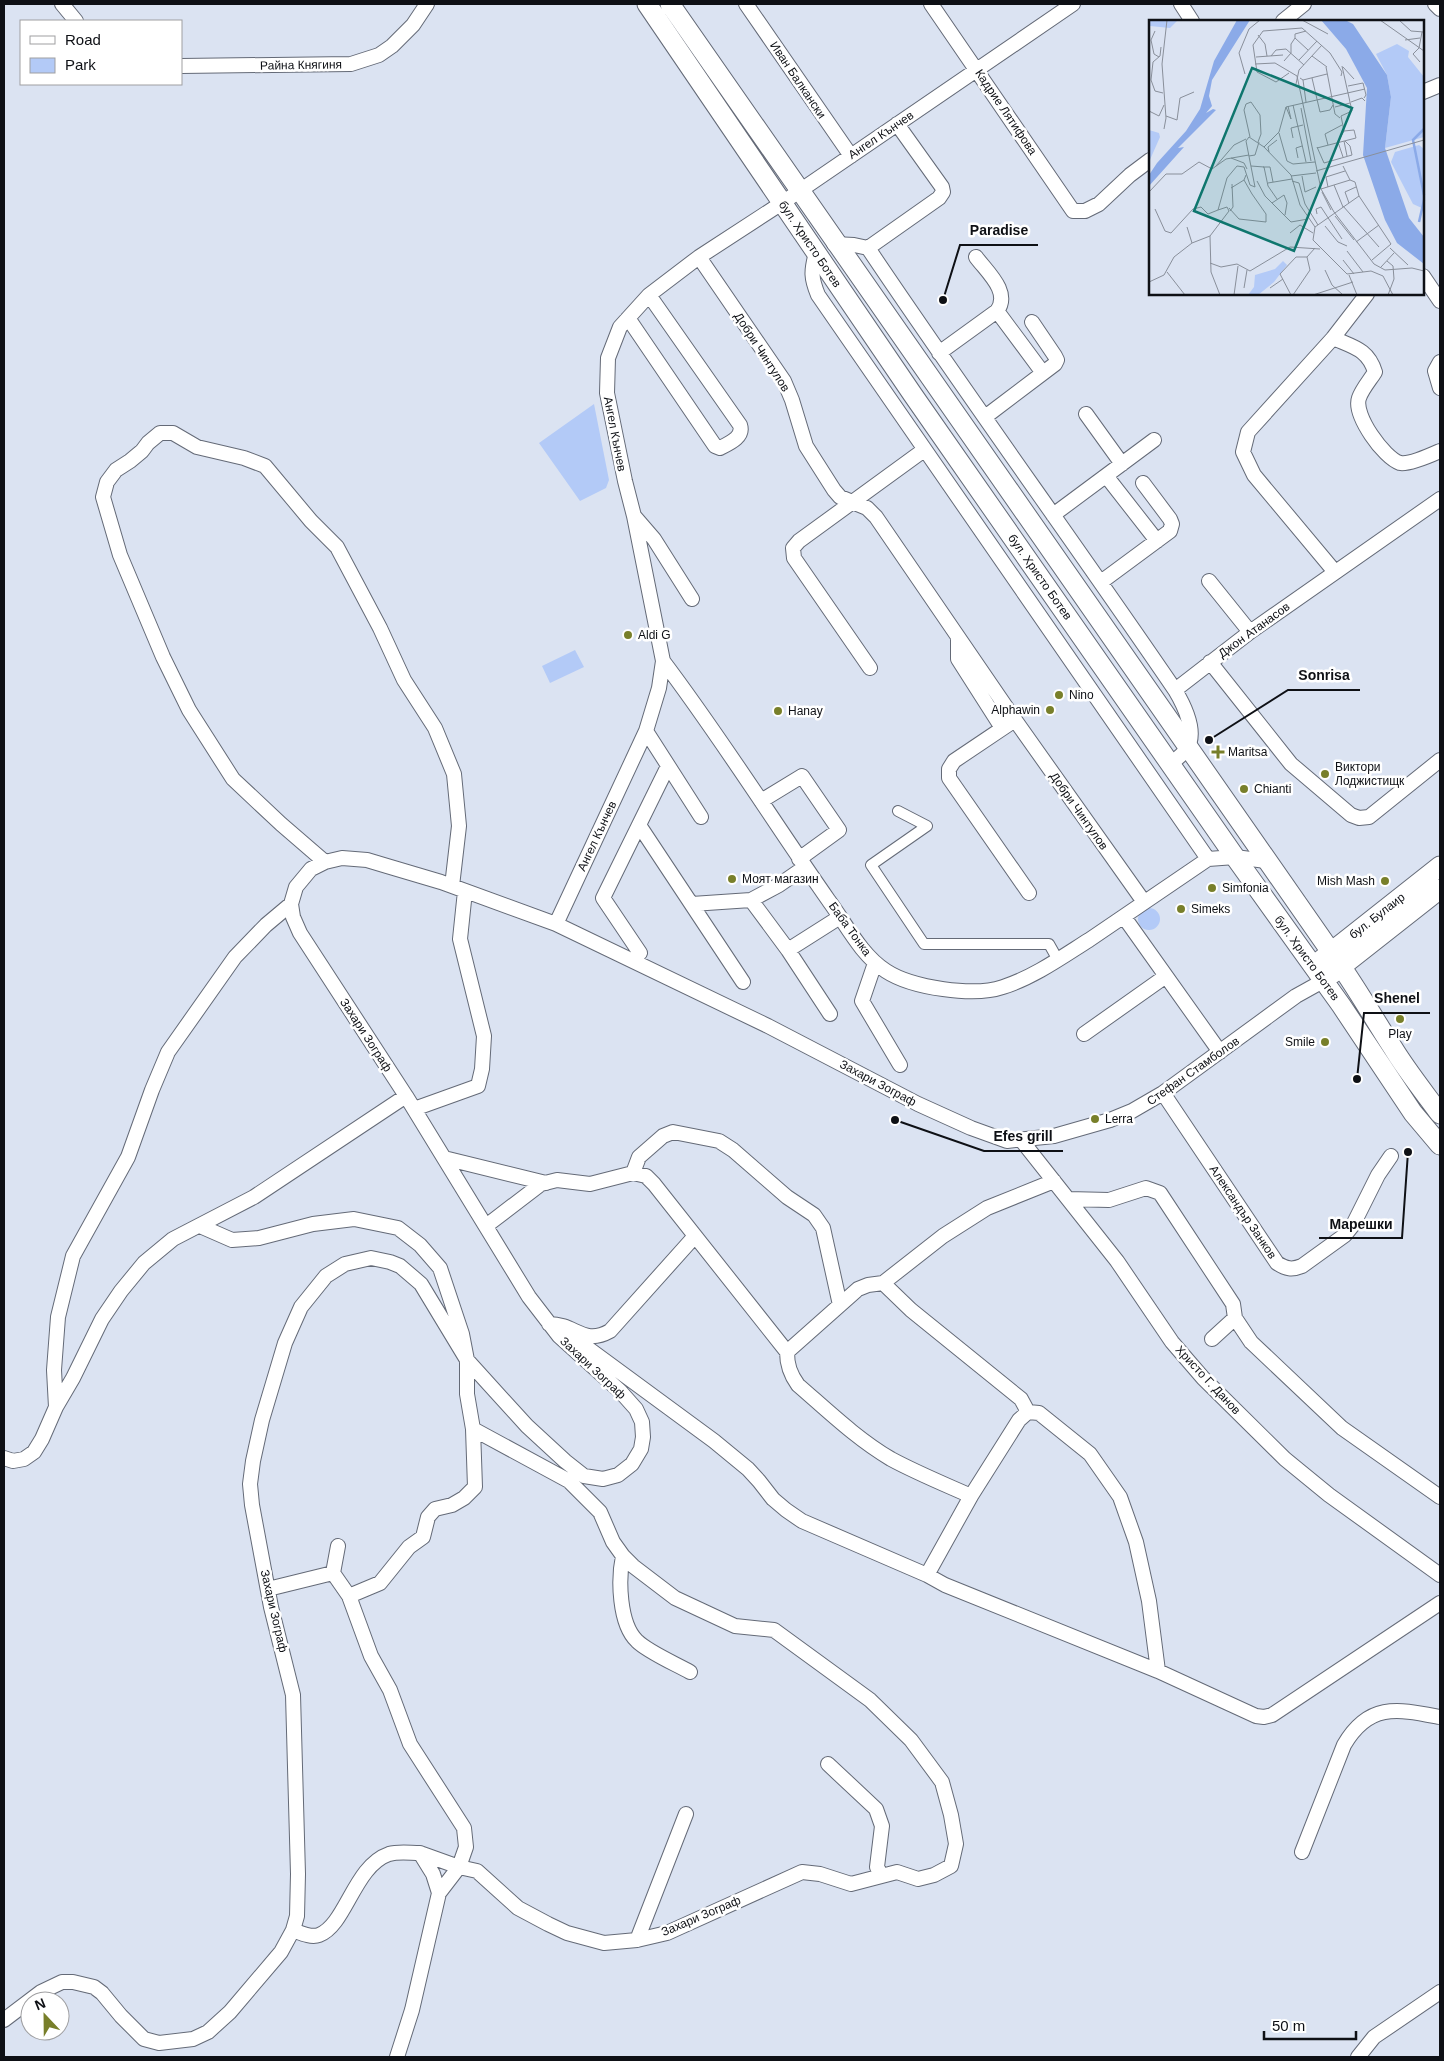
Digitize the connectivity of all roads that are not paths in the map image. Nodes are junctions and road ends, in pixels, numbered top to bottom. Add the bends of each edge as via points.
1 (62, 4) edge
2 (427, 4) edge
3 (647, 4) edge
4 (670, 4) edge
5 (746, 4) edge
6 (931, 4) edge
7 (1073, 4) edge
8 (1181, 4) edge
9 (1304, 4) edge
10 (1435, 4) edge
11 (1440, 9) edge
12 (75, 20) edge
13 (1191, 20) edge
14 (1284, 20) edge
15 (182, 66) edge
16 (977, 70) junction
17 (1440, 85) edge
18 (1424, 92) edge
19 (897, 124) junction
20 (850, 156) junction
21 (1149, 161) edge
22 (799, 192) junction
23 (782, 203) junction
24 (834, 244) junction
25 (868, 248) junction
26 (816, 254) junction
27 (699, 257) junction
28 (976, 257) dead end
29 (1424, 277) edge
30 (649, 295) junction
31 (1367, 295) edge
32 (1440, 301) edge
33 (997, 311) junction
34 (628, 318) junction
35 (1032, 322) dead end
36 (1333, 338) junction
37 (939, 353) junction
38 (1440, 362) edge
39 (1043, 373) junction
40 (1440, 388) edge
41 (1086, 414) dead end
42 (985, 417) junction
43 (1154, 440) dead end
44 (924, 450) junction
45 (1440, 451) edge
46 (1122, 464) junction
47 (1107, 477) junction
48 (1143, 483) dead end
49 (1440, 500) edge
50 (855, 502) junction
51 (634, 516) junction
52 (1053, 516) junction
53 (1157, 541) junction
54 (1334, 572) junction
55 (1209, 581) dead end
56 (1102, 582) junction
57 (692, 599) dead end
58 (1250, 632) junction
59 (958, 638) junction
60 (663, 661) junction
61 (1210, 662) junction
62 (870, 668) dead end
63 (1175, 690) junction
64 (1015, 720) junction
65 (1002, 728) junction
66 (646, 731) junction
67 (1187, 749) junction
68 (1440, 760) edge
69 (1171, 764) junction
70 (668, 766) junction
71 (761, 801) junction
72 (898, 811) dead end
73 (701, 817) dead end
74 (639, 825) junction
75 (1235, 857) junction
76 (1208, 859) junction
77 (1266, 861) junction
78 (325, 862) junction
79 (802, 863) junction
80 (1440, 866) edge
81 (452, 886) junction
82 (1440, 889) edge
83 (465, 891) junction
84 (1029, 893) dead end
85 (751, 900) junction
86 (1144, 902) junction
87 (291, 904) junction
88 (692, 904) junction
89 (840, 917) junction
90 (1124, 917) junction
91 (556, 924) junction
92 (788, 950) junction
93 (640, 953) dead end
94 (1336, 959) junction
95 (1058, 960) junction
96 (875, 962) junction
97 (1318, 974) junction
98 (1166, 976) junction
99 (743, 982) dead end
100 (830, 1014) dead end
101 (1084, 1034) dead end
102 (1220, 1052) junction
103 (900, 1065) dead end
104 (1163, 1093) junction
105 (406, 1096) junction
106 (414, 1109) junction
107 (1440, 1114) edge
108 (1022, 1141) junction
109 (1440, 1145) edge
110 (1391, 1156) dead end
111 (444, 1158) junction
112 (633, 1173) junction
113 (1054, 1181) junction
114 (546, 1183) junction
115 (1068, 1199) junction
116 (200, 1226) junction
117 (486, 1226) junction
118 (695, 1236) junction
119 (883, 1283) junction
120 (840, 1305) junction
121 (1235, 1318) junction
122 (550, 1324) junction
123 (559, 1336) junction
124 (1212, 1339) dead end
125 (787, 1352) junction
126 (467, 1360) junction
127 (56, 1407) junction
128 (1028, 1412) junction
129 (473, 1429) junction
130 (4, 1458) edge
131 (971, 1496) junction
132 (1440, 1497) edge
133 (338, 1546) dead end
134 (623, 1556) junction
135 (333, 1573) junction
136 (927, 1575) junction
137 (1440, 1575) edge
138 (268, 1589) junction
139 (349, 1596) junction
140 (1440, 1603) edge
141 (1158, 1671) junction
142 (690, 1672) dead end
143 (1440, 1717) edge
144 (828, 1764) dead end
145 (686, 1814) dead end
146 (1302, 1852) dead end
147 (420, 1853) junction
148 (459, 1867) junction
149 (881, 1875) junction
150 (439, 1893) junction
151 (293, 1930) junction
152 (637, 1940) junction
153 (1440, 1992) edge
154 (4, 2020) edge
155 (397, 2057) edge
156 (1358, 2057) edge

1 - 12 street
2 - 15 street, Райна Княгиня via 413,25 392,46 379,55 351,64
3 - 23 main road, бул. Христо Ботев
4 - 22 main road, бул. Христо Ботев
5 - 20 street, Иван Балкански
6 - 16 street, Кадрие Лятифова
7 - 16 street, Ангел Кънчев
8 - 13 street
9 - 14 street
10 - 11 street
16 - 19 street, Ангел Кънчев
16 - 21 street, Кадрие Лятифова via 1073,210 1085,211 1099,204
17 - 18 street
19 - 20 street, Ангел Кънчев
19 - 25 street via 943,192
20 - 22 street, Ангел Кънчев
22 - 23 street, Ангел Кънчев
22 - 24 main road, бул. Христо Ботев
23 - 26 main road, бул. Христо Ботев
23 - 27 street, Ангел Кънчев
24 - 25 street
24 - 67 main road, бул. Христо Ботев
25 - 37 street
26 - 44 street via 811,271 818,295
26 - 69 main road, бул. Христо Ботев
27 - 30 street, Ангел Кънчев
27 - 50 street, Добри Чинтулов via 784,381 806,446 834,490 840,497
28 - 33 street via 1001,293 1001,305
29 - 32 street
30 - 34 street, Ангел Кънчев
30 - 34 street via 740,425 738,437 720,448 715,446
31 - 36 street
33 - 37 street
33 - 39 street
34 - 51 street, Ангел Кънчев via 614,338 608,358 607,393
35 - 39 street via 1057,360
36 - 45 street via 1364,352 1371,362 1374,372 1358,399 1358,410 1362,421 1388,457 1401,463
36 - 54 street via 1248,432 1243,452 1254,475
37 - 42 street
38 - 40 street via 1435,371
39 - 42 street
41 - 46 street
42 - 52 street
43 - 46 street
44 - 50 street
44 - 76 street
46 - 47 street
47 - 52 street
47 - 53 street
48 - 53 street via 1172,524 1170,531
49 - 54 street, Джон Атанасов
50 - 59 street, Добри Чинтулов via 876,517
50 - 62 street via 799,541 793,553
51 - 57 street via 654,539
51 - 60 street, Ангел Кънчев
52 - 56 street
53 - 56 street
54 - 58 street, Джон Атанасов
55 - 58 street
56 - 63 street
58 - 61 street, Джон Атанасов
59 - 64 street, Добри Чинтулов
59 - 65 street, Добри Чинтулов via 958,659
60 - 66 street, Ангел Кънчев
60 - 71 street, Баба Тонка via 704,715
61 - 63 street, Джон Атанасов
61 - 68 street via 1291,764 1359,818 1369,817
63 - 67 street via 1190,722
64 - 65 street
64 - 86 street, Добри Чинтулов
65 - 84 street via 954,761 949,769 949,778
66 - 70 street
66 - 91 street, Ангел Кънчев
67 - 69 street
67 - 77 main road, бул. Христо Ботев
69 - 75 main road, бул. Христо Ботев
70 - 73 street
70 - 74 street
71 - 79 street, Баба Тонка
71 - 79 street via 802,776 839,830
72 - 95 street via 926,826 871,866 924,944 1049,944
74 - 88 street
74 - 93 street via 603,898
75 - 76 street, Баба Тонка
75 - 77 street, Баба Тонка
75 - 97 main road, бул. Христо Ботев
76 - 86 street, Баба Тонка
77 - 94 main road, бул. Христо Ботев
78 - 81 street, Захари Зограф via 353,858 367,860
78 - 81 street via 233,779 189,710 162,657 120,556 103,497 107,482 116,470 160,433 173,434 198,447 264,466 336,547 404,680 435,728 454,774 459,826
78 - 87 street, Захари Зограф via 303,877
79 - 85 street via 779,885
79 - 89 street, Баба Тонка
80 - 94 main road, бул. Булаир
81 - 83 street, Захари Зограф
82 - 94 main road, бул. Булаир
83 - 91 street, Захари Зограф
83 - 106 street via 460,938 484,1036 482,1069 478,1086
85 - 88 street
85 - 92 street
86 - 90 street, Баба Тонка
87 - 105 street, Захари Зограф via 300,933
87 - 127 street via 235,956 168,1052 128,1157 73,1256 58,1317 54,1370
88 - 99 street
89 - 92 street
89 - 96 street, Баба Тонка
90 - 95 street, Баба Тонка
90 - 98 street
91 - 108 street, Захари Зограф via 768,1026 918,1104 998,1138
92 - 100 street
94 - 97 main road, бул. Булаир
94 - 107 main road, бул. Христо Ботев via 1394,1050
95 - 96 street, Баба Тонка via 1016,983 978,991 940,989 887,972
96 - 103 street via 862,1001
97 - 102 street, Стефан Стамболов via 1296,996
97 - 109 main road, бул. Христо Ботев via 1413,1113
98 - 101 street
98 - 102 street
102 - 104 street, Стефан Стамболов
104 - 108 street, Стефан Стамболов via 1110,1120 1054,1136
104 - 110 street, Александър Занков via 1277,1264 1286,1269 1302,1266 1345,1235
105 - 106 street, Захари Зограф
105 - 116 street via 254,1197
106 - 111 street, Захари Зограф
108 - 113 street, Христо Г. Данов
111 - 114 street
111 - 117 street, Захари Зограф
112 - 114 street via 590,1184 557,1180
112 - 118 street via 646,1176 654,1184
112 - 120 street via 639,1157 672,1132 719,1141 814,1215 823,1228
113 - 115 street, Христо Г. Данов
113 - 119 street via 987,1208 943,1236
114 - 117 street via 531,1190
115 - 121 street via 1109,1200 1146,1188 1160,1193 1233,1304
115 - 137 street, Христо Г. Данов via 1117,1262 1172,1342 1203,1378 1285,1459
116 - 126 street via 232,1240 259,1238 313,1224 354,1219 398,1228 420,1245 440,1268 462,1334
116 - 127 street via 174,1239 144,1263 121,1291 102,1319
117 - 122 street, Захари Зограф via 529,1297
118 - 122 street via 610,1331 591,1338 559,1324
118 - 125 street
119 - 120 street via 858,1289
119 - 128 street via 911,1310 1021,1399
120 - 125 street
121 - 124 street
121 - 132 street via 1251,1342 1342,1428
122 - 123 street, Захари Зограф
123 - 126 street, Захари Зограф via 620,1391 636,1409 642,1422 644,1437 641,1449 632,1464 618,1475 603,1479 584,1476 527,1426
123 - 136 street via 578,1341 714,1441 754,1475 773,1499 802,1521
125 - 131 street via 788,1364 798,1385 865,1441 917,1472
126 - 129 street via 467,1394
126 - 138 street, Захари Зограф via 421,1284 390,1262 371,1258 345,1264 326,1276 312,1291 301,1307 286,1343 253,1461 252,1505
127 - 130 street via 34,1452 24,1459 13,1461
128 - 131 street via 1019,1420
128 - 141 street via 1039,1413 1090,1454 1120,1497 1136,1542 1149,1600
129 - 134 street via 569,1481 600,1512
129 - 139 street via 474,1487 452,1505 435,1509 428,1517 423,1537 410,1547 380,1583
131 - 136 street
133 - 135 street
134 - 142 street via 620,1578 625,1620 632,1635 643,1646
134 - 149 street via 675,1598 735,1626 774,1630 870,1700 911,1740 942,1782 956,1844 950,1866 934,1874 918,1878 897,1872
135 - 138 street
135 - 139 street
136 - 141 street
138 - 151 street, Захари Зограф via 292,1695 298,1874 297,1916
139 - 148 street via 371,1656 390,1690 410,1744 464,1828 466,1846
140 - 141 street via 1272,1715 1264,1717
143 - 146 street via 1387,1710 1367,1718 1353,1730 1344,1745
144 - 149 street via 876,1809 882,1826 877,1867
145 - 152 street
147 - 148 street, Захари Зограф
147 - 150 street
147 - 151 street via 390,1854 378,1860 365,1873 329,1929 318,1935
148 - 150 street
148 - 152 street, Захари Зограф via 477,1871 518,1908 567,1932 604,1943
149 - 152 street, Захари Зограф via 851,1884 802,1872 668,1933
150 - 155 street via 414,2001
151 - 154 street, Захари Зограф via 281,1952 230,2012 208,2032 193,2040 159,2043 144,2038 120,2016 102,1993 94,1987 73,1982 62,1982 41,1992
153 - 156 street via 1374,2036

